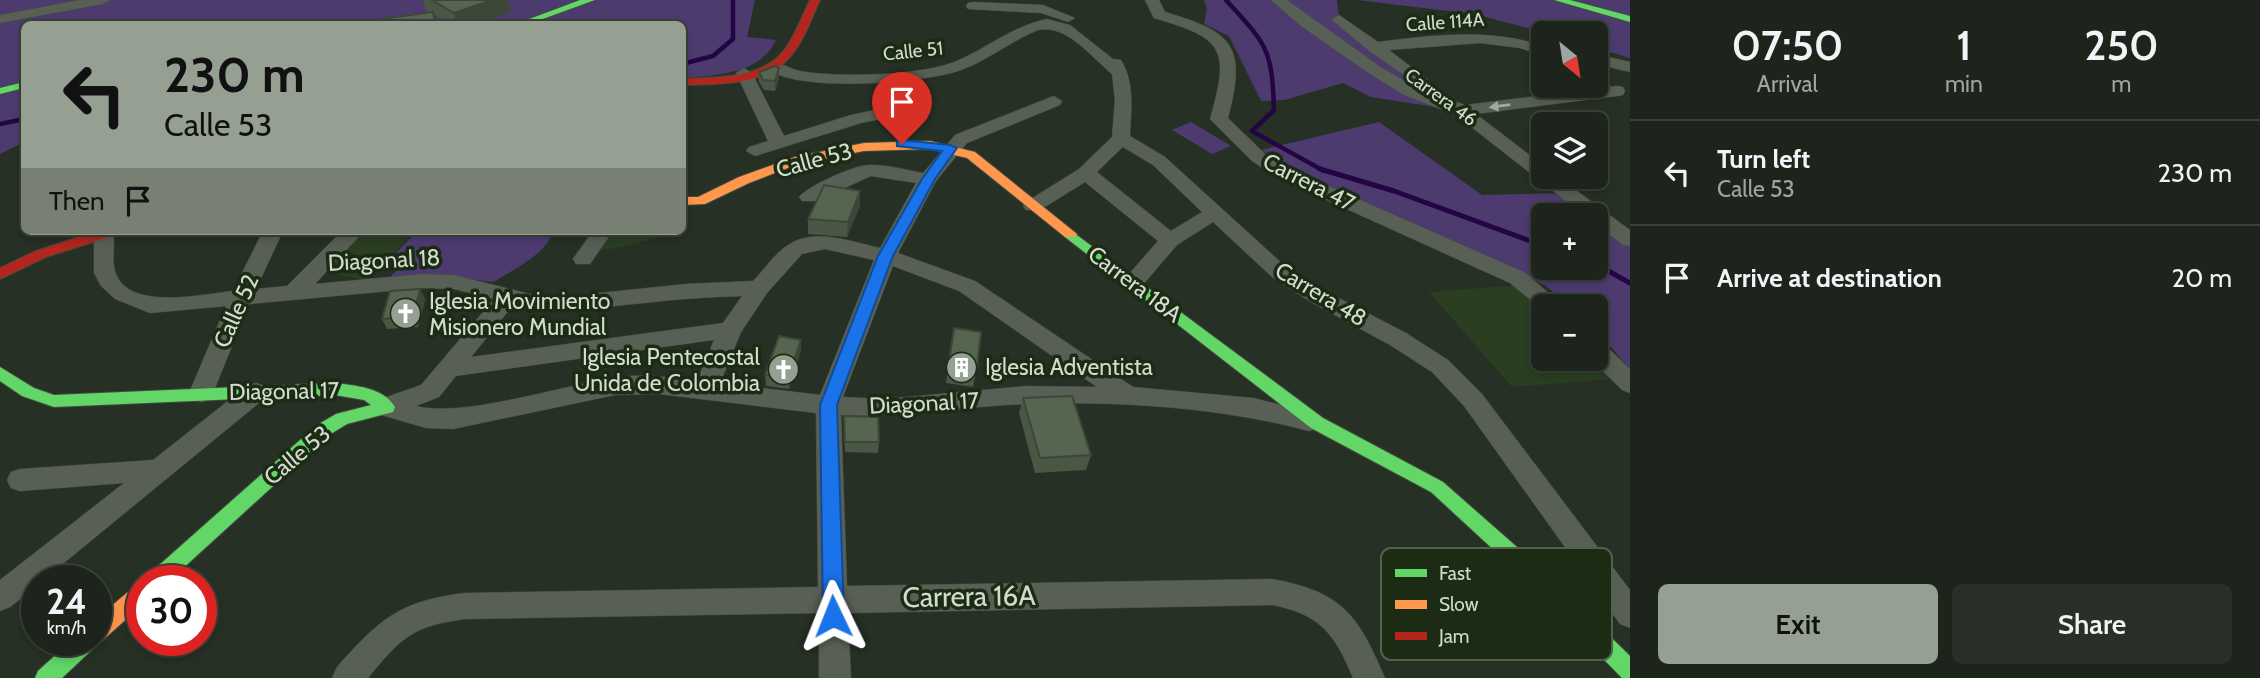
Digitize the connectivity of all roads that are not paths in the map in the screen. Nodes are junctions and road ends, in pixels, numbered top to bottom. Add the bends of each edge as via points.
1 (103, 0) edge
2 (563, 0) edge
3 (590, 0) edge
4 (815, 0) edge
5 (1152, 0) edge
6 (1278, 0) edge
7 (1559, 0) edge
8 (1585, 0) edge
9 (973, 3) edge
10 (1630, 12) edge
11 (0, 19) edge
12 (1339, 19) dead end
13 (1630, 19) edge
14 (518, 21) edge
15 (521, 21) edge
16 (21, 27) edge
17 (973, 27) dead end
18 (0, 29) edge
19 (1518, 41) joint
20 (1531, 46) edge
21 (1373, 47) junction
22 (1608, 62) edge
23 (774, 66) junction
24 (1630, 67) edge
25 (744, 74) junction
26 (1121, 74) junction
27 (835, 78) junction
28 (686, 81) edge
29 (21, 86) edge
30 (21, 91) edge
31 (0, 93) edge
32 (1623, 95) edge
33 (845, 97) dead end
34 (1054, 101) dead end
35 (913, 107) dead end
36 (1461, 111) junction
37 (1121, 138) junction
38 (778, 143) junction
39 (950, 148) junction
40 (755, 150) dead end
41 (1531, 165) edge
42 (1086, 173) junction
43 (928, 179) junction
44 (1562, 189) edge
45 (809, 197) dead end
46 (686, 201) edge
47 (1033, 206) junction
48 (1214, 213) junction
49 (99, 235) edge
50 (108, 235) edge
51 (270, 235) edge
52 (350, 235) edge
53 (600, 235) edge
54 (1170, 240) junction
55 (1630, 240) edge
56 (886, 256) junction
57 (583, 259) dead end
58 (0, 274) edge
59 (1133, 282) junction
60 (760, 288) junction
61 (295, 292) junction
62 (1537, 294) edge
63 (508, 297) junction
64 (240, 299) junction
65 (730, 330) junction
66 (1608, 362) edge
67 (452, 368) junction
68 (0, 373) edge
69 (1630, 384) edge
70 (705, 390) junction
71 (256, 392) junction
72 (201, 393) junction
73 (1128, 396) junction
74 (828, 405) junction
75 (387, 407) junction
76 (1317, 423) junction
77 (159, 470) junction
78 (20, 480) dead end
79 (1505, 548) edge
80 (1582, 548) edge
81 (173, 565) edge
82 (1612, 589) edge
83 (0, 598) edge
84 (833, 598) junction
85 (126, 607) edge
86 (1630, 614) edge
87 (112, 619) edge
88 (1612, 653) edge
89 (70, 656) edge
90 (1630, 671) edge
91 (46, 678) edge
92 (348, 678) edge
93 (835, 678) edge
94 (1369, 678) edge

1 - 11 street
2 - 14 street
3 - 15 street
4 - 23 street via 794,41
5 - 62 street, Carrera 47 via 1159,15 1203,29 1219,42 1228,72 1219,119 1258,157 1283,173 1518,278
6 - 36 street via 1376,71 1410,91
7 - 13 street
8 - 10 street
9 - 17 street
9 - 26 street via 1065,16 1097,38
12 - 21 street, Carrera 46
16 - 18 street
19 - 20 street
19 - 21 street, Calle 114A via 1459,37
21 - 36 street, Carrera 46
22 - 24 street
23 - 25 street
23 - 27 street, Calle 51 via 804,76
25 - 28 street
25 - 38 street
26 - 27 street, Calle 51 via 1066,28 1046,23 1023,28 982,56 941,72
26 - 37 street
27 - 33 street
29 - 31 street
30 - 31 street
32 -> 36 street
34 - 39 street via 961,139
35 - 38 street
36 - 41 street, Carrera 46
37 - 42 street
37 - 48 street, Carrera 48 via 1159,161
38 - 40 street
39 - 43 street
39 - 46 street, Calle 53 via 902,144 830,152 757,175 700,201
39 - 47 street, Carrera 18A via 971,155
42 - 47 street
42 - 54 street
43 - 45 street via 869,170
43 - 56 street
44 - 55 street, Carrera 46
47 - 59 street, Carrera 18A
48 - 54 street
48 - 80 street, Carrera 48 via 1279,272 1440,366 1473,400
49 - 58 street via 50,249
50 - 64 street, Diagonal 18 via 101,265 111,287 126,297 150,306
51 - 64 street, Calle 52
52 - 61 street
53 - 57 street
54 - 59 street
56 - 60 street via 809,244 795,249
56 - 73 street via 967,286
56 - 74 street
59 - 76 street, Carrera 18A
60 - 63 street, Diagonal 18 via 561,304
60 - 65 street
61 - 63 street, Diagonal 18 via 422,281 454,282
61 - 64 street, Diagonal 18
63 - 67 street, Calle 53
64 - 72 street, Calle 52
65 - 67 street
65 - 70 street
66 - 69 street
67 - 75 street, Calle 53 via 430,391
68 - 72 street, Diagonal 17 via 28,392 54,401
70 - 74 street, Diagonal 17
70 - 75 street, Diagonal 17 via 615,386 453,419 426,418
71 - 72 street, Diagonal 17
71 - 75 street, Diagonal 17 via 351,390 368,394
71 - 77 street
73 - 74 street, Diagonal 17 via 1027,396 884,408
73 - 76 street, Diagonal 17 via 1253,407
74 - 84 street
75 - 81 street, Calle 53 via 342,419 323,430
76 - 79 street via 1437,486
77 - 78 street
77 - 83 street
82 - 86 street, Carrera 48
84 - 92 street, Carrera 16A via 430,609 389,631
84 - 93 street
84 - 94 street, Carrera 16A via 1272,592 1298,596 1337,619 1352,637
85 - 87 street
88 - 90 street
89 - 91 street

